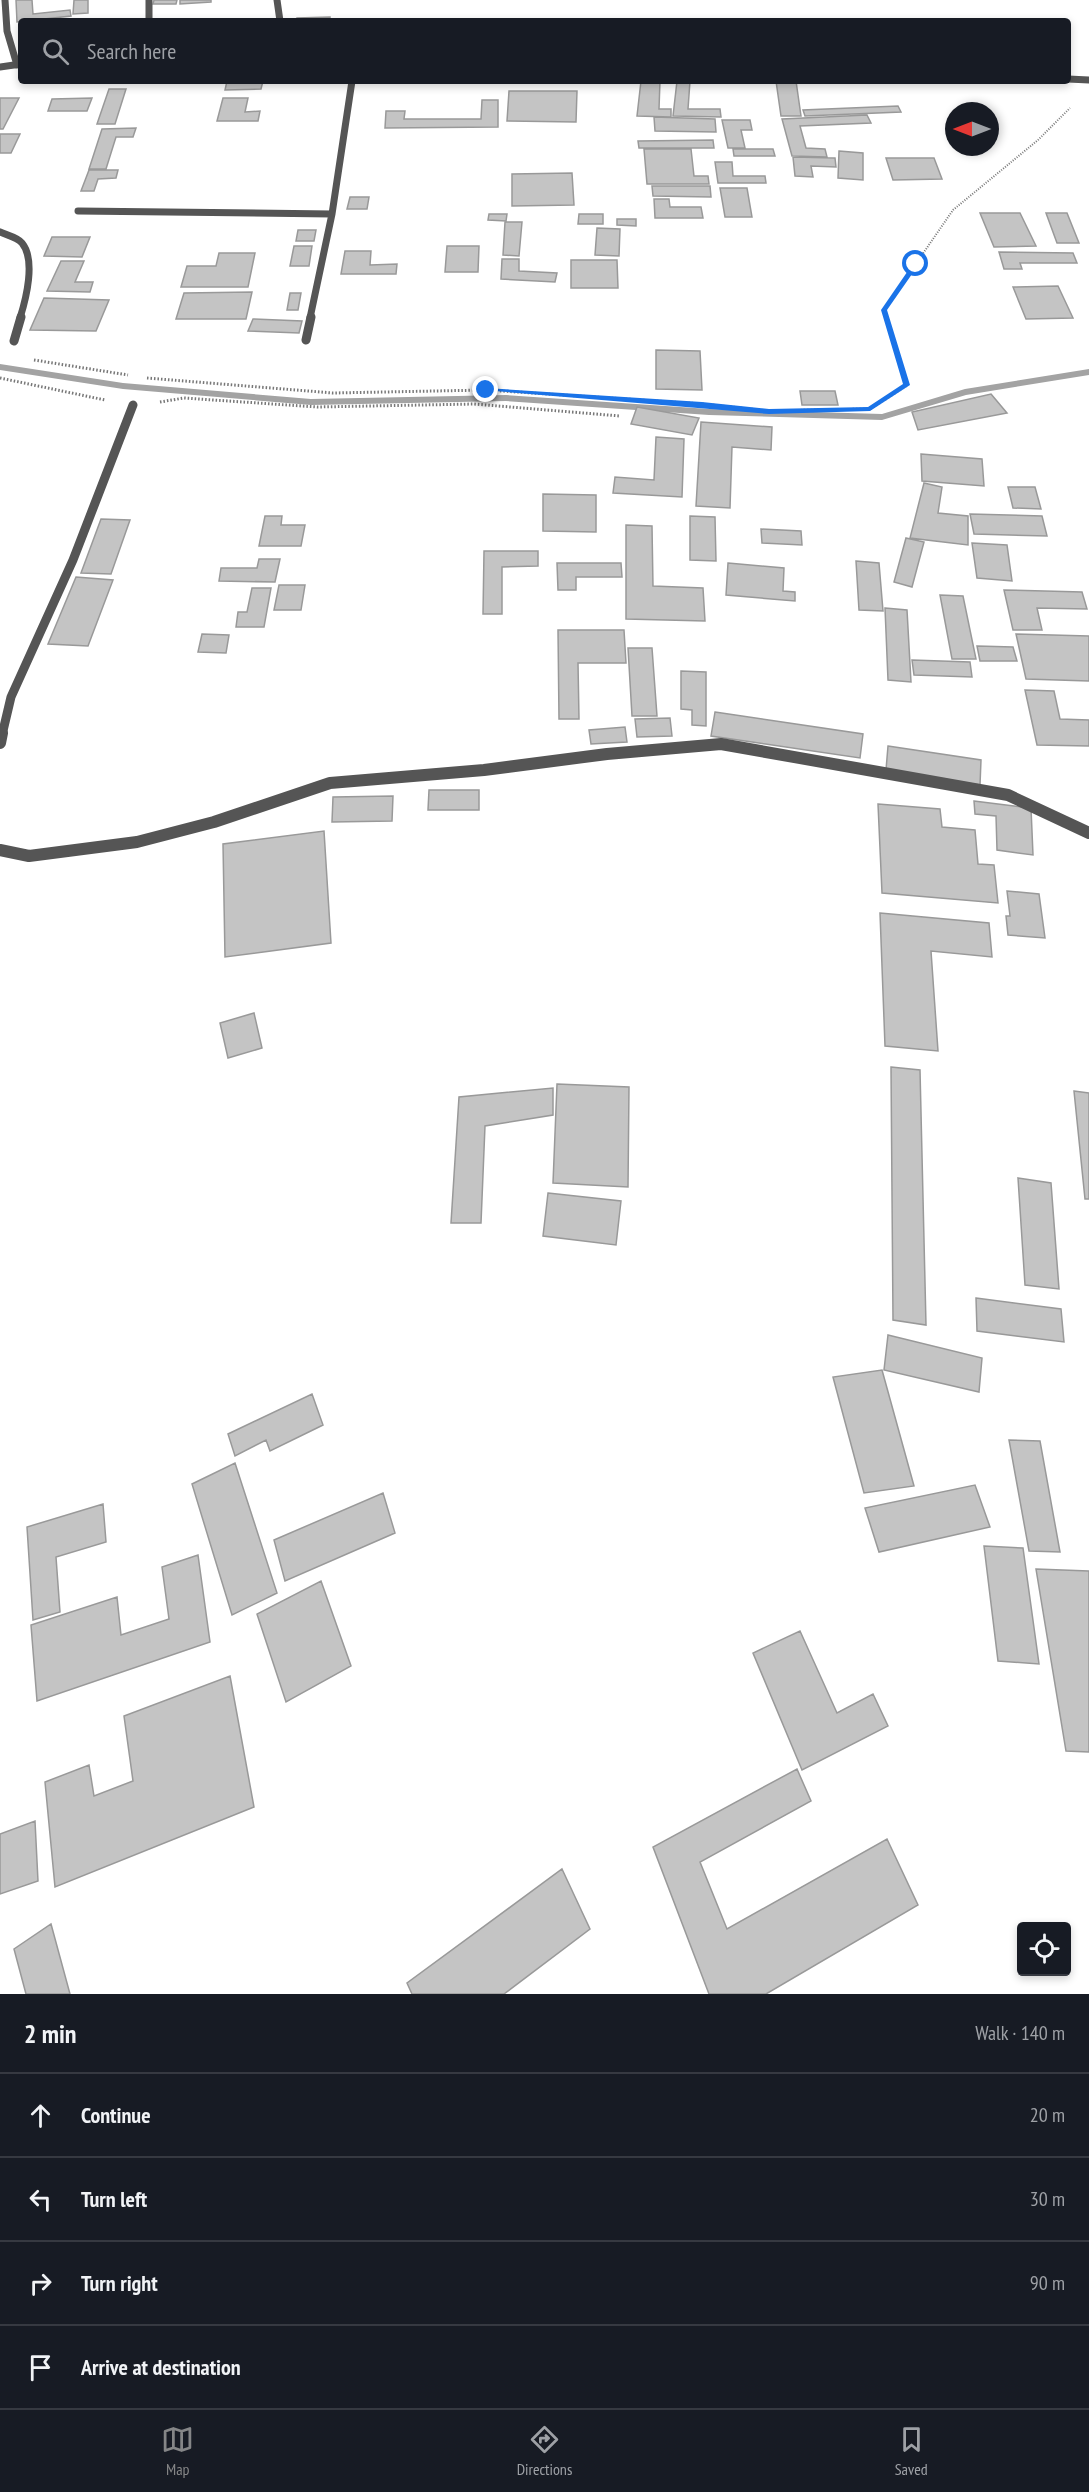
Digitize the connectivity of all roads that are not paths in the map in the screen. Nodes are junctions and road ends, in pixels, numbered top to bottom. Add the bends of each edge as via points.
1 (5, 0) edge
2 (149, 0) edge
3 (277, 0) edge
4 (149, 18) edge
5 (280, 18) edge
6 (18, 62) edge
7 (18, 65) edge
8 (0, 67) edge
9 (1071, 79) edge
10 (1089, 80) edge
11 (352, 84) edge
12 (78, 211) dead end
13 (332, 214) junction
14 (0, 232) edge
15 (306, 340) dead end
16 (14, 341) dead end
17 (133, 405) road end
18 (0, 743) edge
19 (1089, 833) edge
20 (0, 850) edge

1 - 6 street via 7,31
2 - 4 street
3 - 5 street
7 - 8 street
9 - 10 street
11 - 13 street
12 - 13 street
13 - 15 street
14 - 16 street via 21,241 29,256 27,294
17 - 18 street via 73,560 11,697
19 - 20 street via 1008,795 721,744 330,783 214,822 137,842 29,856

